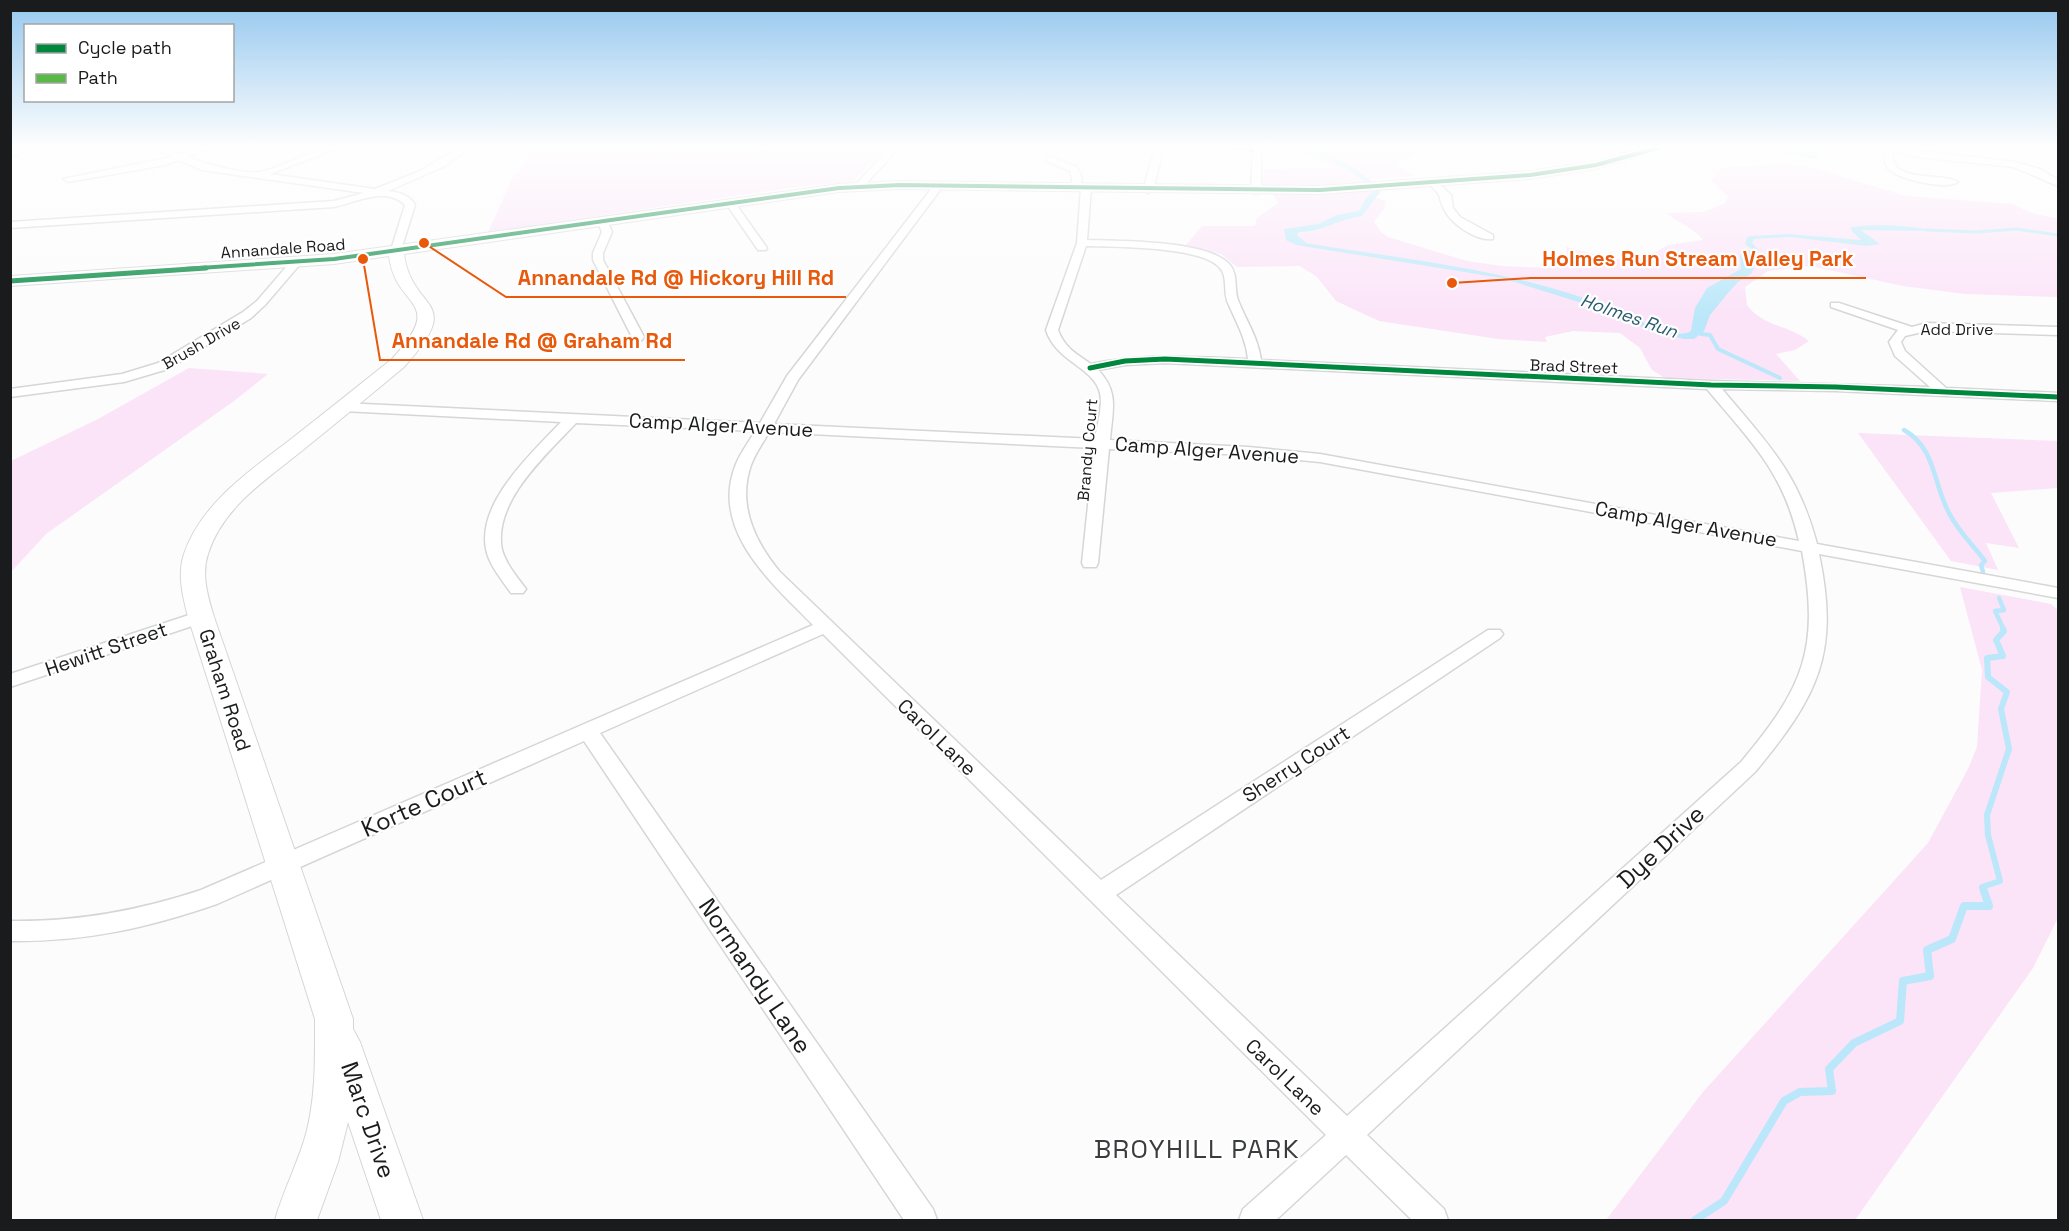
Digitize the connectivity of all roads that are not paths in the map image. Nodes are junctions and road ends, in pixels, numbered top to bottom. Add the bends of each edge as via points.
1 (338, 203) edge
2 (409, 203) edge
3 (720, 203) edge
4 (731, 203) edge
5 (925, 203) edge
6 (1081, 203) edge
7 (1447, 203) edge
8 (602, 220) junction
9 (10, 225) edge
10 (1489, 237) dead end
11 (1082, 243) junction
12 (762, 248) dead end
13 (396, 250) junction
14 (297, 261) junction
15 (10, 281) edge
16 (1835, 305) dead end
17 (1910, 330) junction
18 (2058, 331) edge
19 (638, 337) dead end
20 (1255, 363) junction
21 (1090, 368) junction
22 (1711, 385) junction
23 (1943, 392) junction
24 (10, 393) edge
25 (2058, 397) edge
26 (343, 407) junction
27 (572, 418) junction
28 (763, 427) junction
29 (1102, 444) junction
30 (1809, 547) junction
31 (1090, 563) dead end
32 (517, 589) dead end
33 (2058, 593) edge
34 (201, 617) junction
35 (824, 627) junction
36 (1494, 634) dead end
37 (10, 681) edge
38 (588, 731) junction
39 (283, 864) junction
40 (1099, 894) junction
41 (10, 931) edge
42 (334, 1019) junction
43 (1346, 1136) junction
44 (296, 1221) edge
45 (402, 1221) edge
46 (922, 1221) edge
47 (1254, 1221) edge
48 (1433, 1221) edge

1 - 9 street
2 - 13 street
3 - 8 main road, Annandale Road
4 - 12 street
5 - 28 street, Carol Lane via 792,379
6 - 11 street, Brandy Court
7 - 10 street via 1467,228
8 - 13 main road, Annandale Road
8 - 19 street via 607,232 597,253 598,260
11 - 20 street via 1186,250 1223,263 1234,303 1248,328
11 - 21 street, Brandy Court via 1052,330 1058,346
13 - 14 main road, Annandale Road
13 - 26 main road, Graham Road via 397,270 424,304 423,331 398,363
14 - 15 main road, Annandale Road
14 - 24 street, Brush Drive via 247,315 163,366 124,378
16 - 17 street
17 - 18 street, Add Drive via 1943,326
17 - 23 street, Add Drive via 1897,337 1896,349
20 - 21 street, Brad Street via 1142,359
20 - 22 street, Brad Street
21 - 29 street, Brandy Court via 1099,376 1107,394
22 - 23 street, Brad Street
22 - 30 street, Dye Drive via 1781,472 1797,500
23 - 25 street, Brad Street
26 - 27 street, Camp Alger Avenue
26 - 34 main road, Graham Road via 232,499 205,534 192,570 192,586
27 - 28 street, Camp Alger Avenue
27 - 32 street via 512,487 495,516 493,547
28 - 29 street, Camp Alger Avenue
28 - 35 street, Carol Lane via 739,480 741,519 759,558
29 - 30 street, Camp Alger Avenue via 1248,451 1364,464
29 - 31 street, Brandy Court
30 - 33 street, Camp Alger Avenue
30 - 43 street, Dye Drive via 1817,578 1819,640 1796,705 1774,737 1748,767
34 - 37 street, Hewitt Street
34 - 39 main road, Graham Road
35 - 38 street, Korte Court
35 - 40 street, Carol Lane
36 - 40 street, Sherry Court
38 - 39 street, Korte Court
38 - 46 street, Normandy Lane
39 - 41 street, Korte Court via 209,897 122,924 81,930
39 - 42 main road, Graham Road
40 - 43 street, Carol Lane
42 - 44 main road, Graham Road via 332,1104 320,1154
42 - 45 main road, Marc Drive
43 - 47 street, Dye Drive
43 - 48 street, Carol Lane

